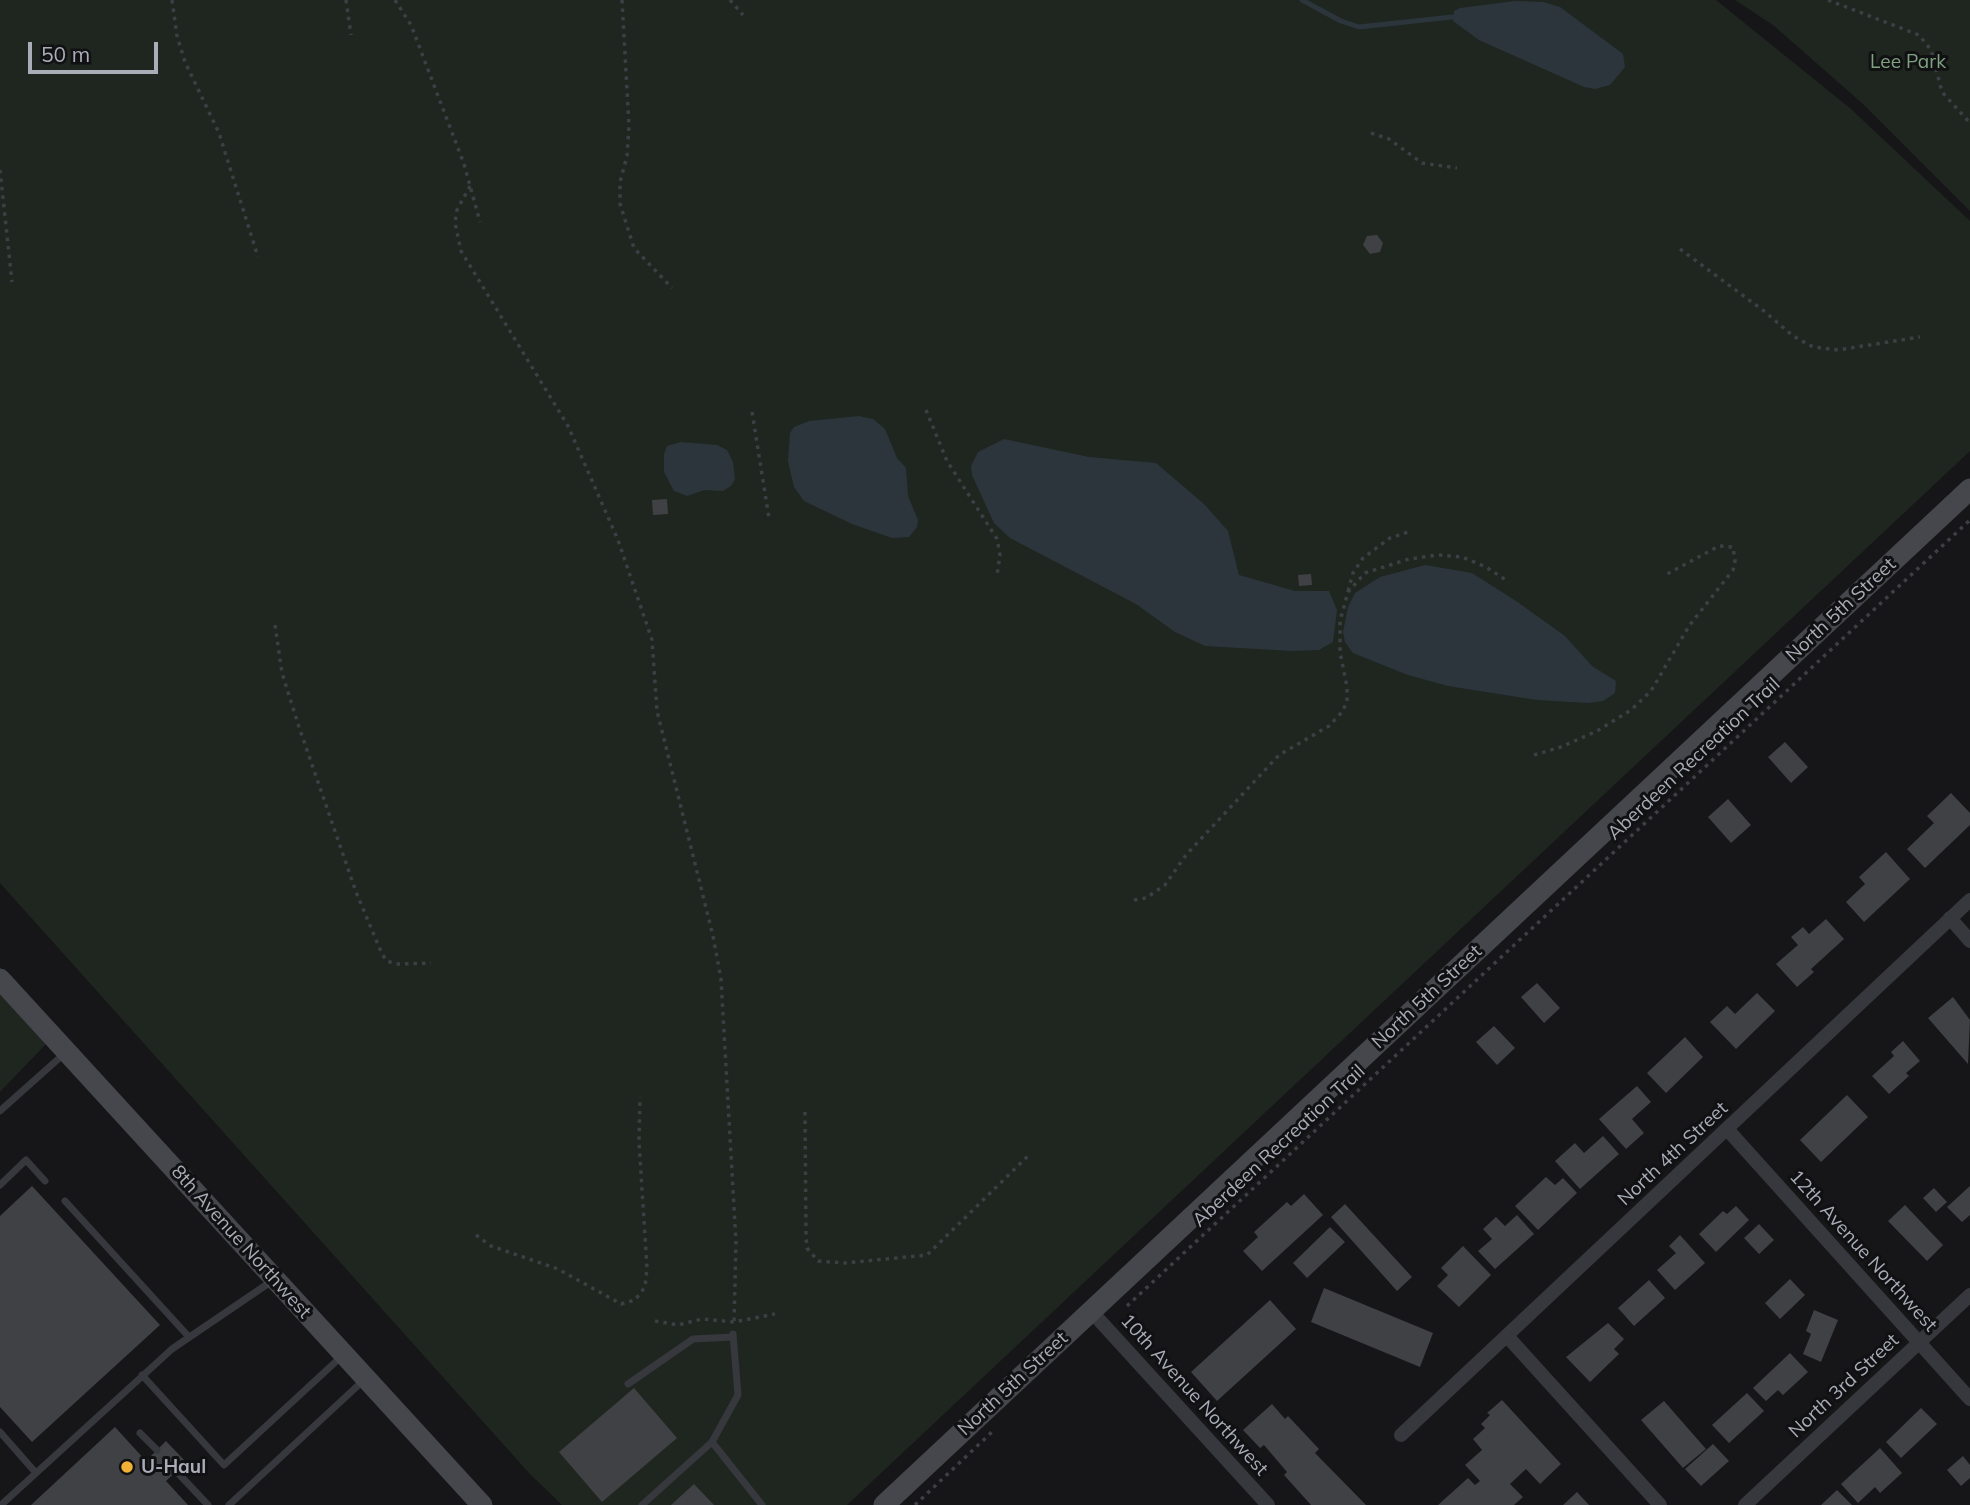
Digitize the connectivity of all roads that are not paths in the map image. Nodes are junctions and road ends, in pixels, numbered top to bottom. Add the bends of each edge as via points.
1 (1970, 489) edge
2 (1970, 900) edge
3 (1950, 918) junction
4 (1970, 941) edge
5 (0, 978) edge
6 (66, 1051) junction
7 (0, 1111) edge
8 (1727, 1129) junction
9 (46, 1181) dead end
10 (0, 1185) edge
11 (65, 1201) dead end
12 (275, 1279) junction
13 (1970, 1295) edge
14 (1098, 1318) junction
15 (1507, 1336) junction
16 (189, 1337) junction
17 (1918, 1343) junction
18 (344, 1355) junction
19 (142, 1375) junction
20 (365, 1378) junction
21 (628, 1384) dead end
22 (1970, 1399) edge
23 (0, 1432) edge
24 (140, 1433) dead end
25 (1401, 1435) dead end
26 (712, 1442) junction
27 (157, 1450) dead end
28 (176, 1471) dead end
29 (36, 1473) junction
30 (1, 1505) edge
31 (208, 1505) edge
32 (229, 1505) edge
33 (482, 1505) edge
34 (642, 1505) edge
35 (762, 1505) edge
36 (884, 1505) edge
37 (1268, 1505) edge
38 (1660, 1505) edge
39 (1745, 1505) edge

1 - 14 street, North 5th Street
2 - 3 street, North 4th Street
3 - 4 street
3 - 8 street, North 4th Street
5 - 6 street, 8th Avenue Northwest
6 - 7 lane
6 - 12 street, 8th Avenue Northwest
8 - 15 street, North 4th Street
8 - 17 street, 12th Avenue Northwest
9 - 10 lane via 26,1160
11 - 16 lane
12 - 16 lane
12 - 18 street, 8th Avenue Northwest
13 - 17 street, North 3rd Street
14 - 36 street, North 5th Street
14 - 37 street, 10th Avenue Northwest
15 - 25 street, North 4th Street
15 - 38 street
16 - 19 lane
17 - 22 street, 12th Avenue Northwest
17 - 39 street, North 3rd Street
18 - 19 lane via 224,1465
18 - 20 street, 8th Avenue Northwest
19 - 29 lane
20 - 32 lane
20 - 33 street, 8th Avenue Northwest
21 - 26 lane via 693,1339 733,1335 737,1395
23 - 29 lane
24 - 27 lane
26 - 34 lane
26 - 35 lane
28 - 31 lane
29 - 30 lane

